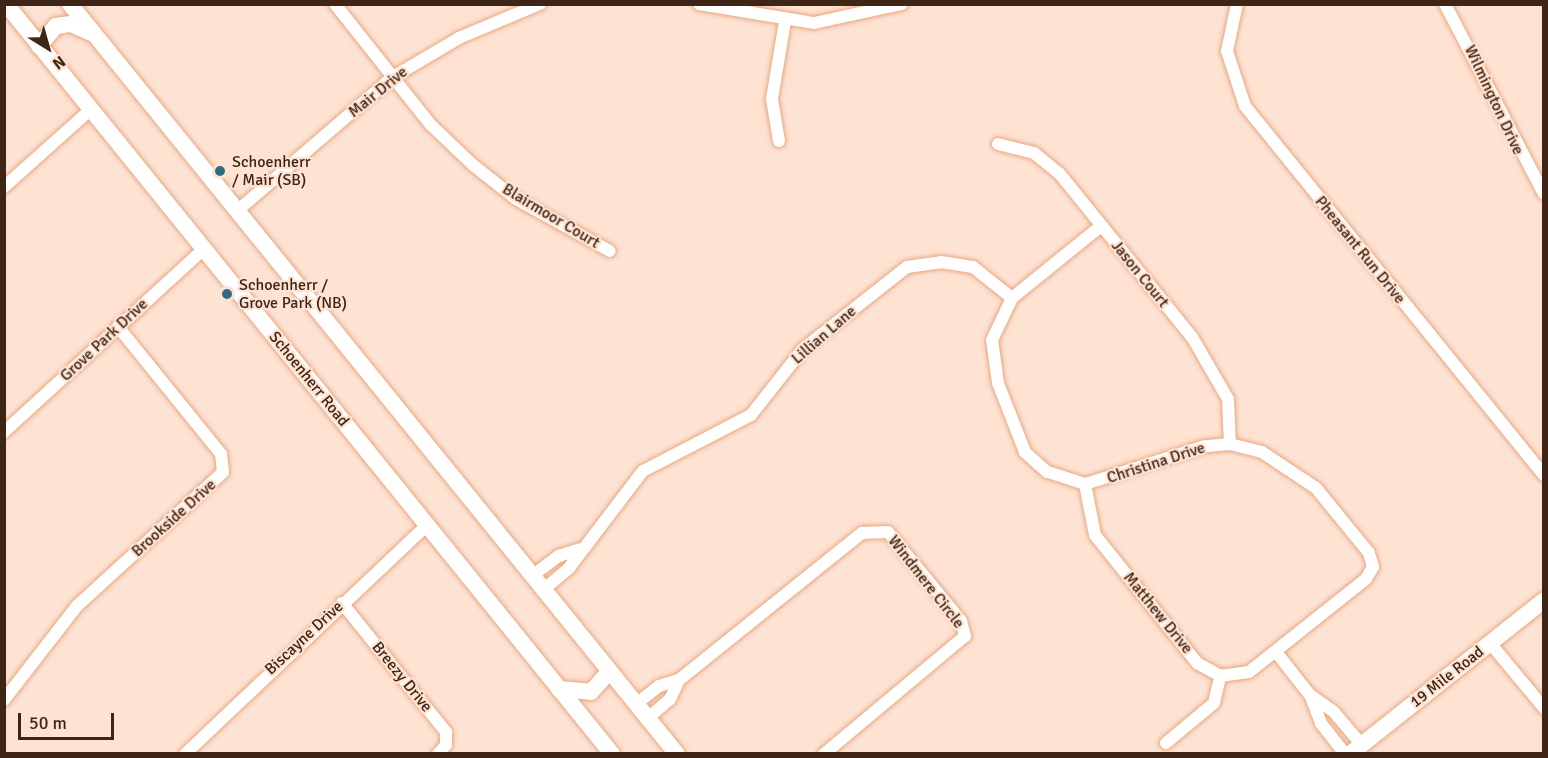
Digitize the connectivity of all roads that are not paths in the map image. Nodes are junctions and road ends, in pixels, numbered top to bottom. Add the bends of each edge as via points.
1 (6, 4) edge
2 (70, 4) edge
3 (335, 4) edge
4 (540, 4) edge
5 (699, 4) edge
6 (902, 4) edge
7 (1237, 4) edge
8 (1445, 4) edge
9 (785, 21) junction
10 (95, 35) junction
11 (39, 46) junction
12 (393, 77) junction
13 (90, 110) junction
14 (778, 141) dead end
15 (998, 144) dead end
16 (4, 187) edge
17 (1544, 194) edge
18 (237, 211) junction
19 (1101, 226) junction
20 (204, 249) junction
21 (610, 251) dead end
22 (1012, 298) junction
23 (118, 327) junction
24 (4, 432) edge
25 (1230, 444) junction
26 (1544, 475) edge
27 (1085, 484) junction
28 (427, 525) junction
29 (580, 549) junction
30 (532, 576) junction
31 (543, 590) junction
32 (1544, 600) edge
33 (342, 603) junction
34 (1490, 643) junction
35 (1276, 652) junction
36 (610, 671) junction
37 (1220, 676) junction
38 (679, 680) junction
39 (559, 689) junction
40 (1310, 695) junction
41 (4, 700) edge
42 (636, 704) junction
43 (1544, 708) edge
44 (648, 718) junction
45 (1166, 743) dead end
46 (1356, 749) edge
47 (185, 753) edge
48 (438, 753) edge
49 (612, 753) edge
50 (677, 753) edge
51 (824, 753) edge
52 (1345, 753) edge

1 - 11 main road, Schoenherr Road
2 - 10 main road
3 - 12 street, Blairmoor Court
4 - 12 street, Mair Drive via 459,38
5 - 9 street
6 - 9 street via 814,23
7 - 26 street, Pheasant Run Drive via 1227,51 1245,106
8 - 17 street, Wilmington Drive
9 - 14 street via 772,99
10 - 11 main road via 62,24 48,31
10 - 18 main road
11 - 13 main road, Schoenherr Road
12 - 18 street, Mair Drive
12 - 21 street, Blairmoor Court via 430,125 473,165 516,199
13 - 16 street
13 - 20 main road, Schoenherr Road
15 - 19 street, Jason Court via 1034,153 1049,164
18 - 30 main road
19 - 22 street, Christina Drive
19 - 25 street, Jason Court via 1200,349 1232,410
20 - 23 street, Grove Park Drive
20 - 28 main road, Schoenherr Road
22 - 27 street, Christina Drive via 992,340 993,359 1018,440 1047,472
22 - 29 street, Lillian Lane via 973,267 941,262 907,267 803,349 751,416 644,471 605,525
23 - 24 street, Grove Park Drive
23 - 41 street, Brookside Drive via 225,466 219,477 77,606
25 - 27 street, Christina Drive via 1191,449
25 - 35 street, Christina Drive via 1262,452 1298,473 1372,559 1366,579
27 - 37 street, Matthew Drive via 1095,535 1197,663
28 - 33 street, Biscayne Drive
28 - 39 main road, Schoenherr Road
29 - 30 street, Lillian Lane via 559,556
29 - 31 street, Lillian Lane via 569,568
30 - 31 main road
31 - 36 main road
32 - 34 main road, 19 Mile Road
33 - 47 street, Biscayne Drive
33 - 48 street, Breezy Drive via 446,732 446,745
34 - 43 street
34 - 46 main road, 19 Mile Road
35 - 37 street via 1249,672
35 - 40 street
36 - 39 main road via 591,692
36 - 42 main road
37 - 45 street via 1209,709
38 - 42 street, Windmere Circle via 658,686
38 - 44 street, Windmere Circle via 670,699
38 - 51 street, Windmere Circle via 862,533 888,532 961,621 965,636
39 - 49 main road, Schoenherr Road
40 - 46 street via 1334,712
40 - 52 street via 1321,723
42 - 44 main road
44 - 50 main road

